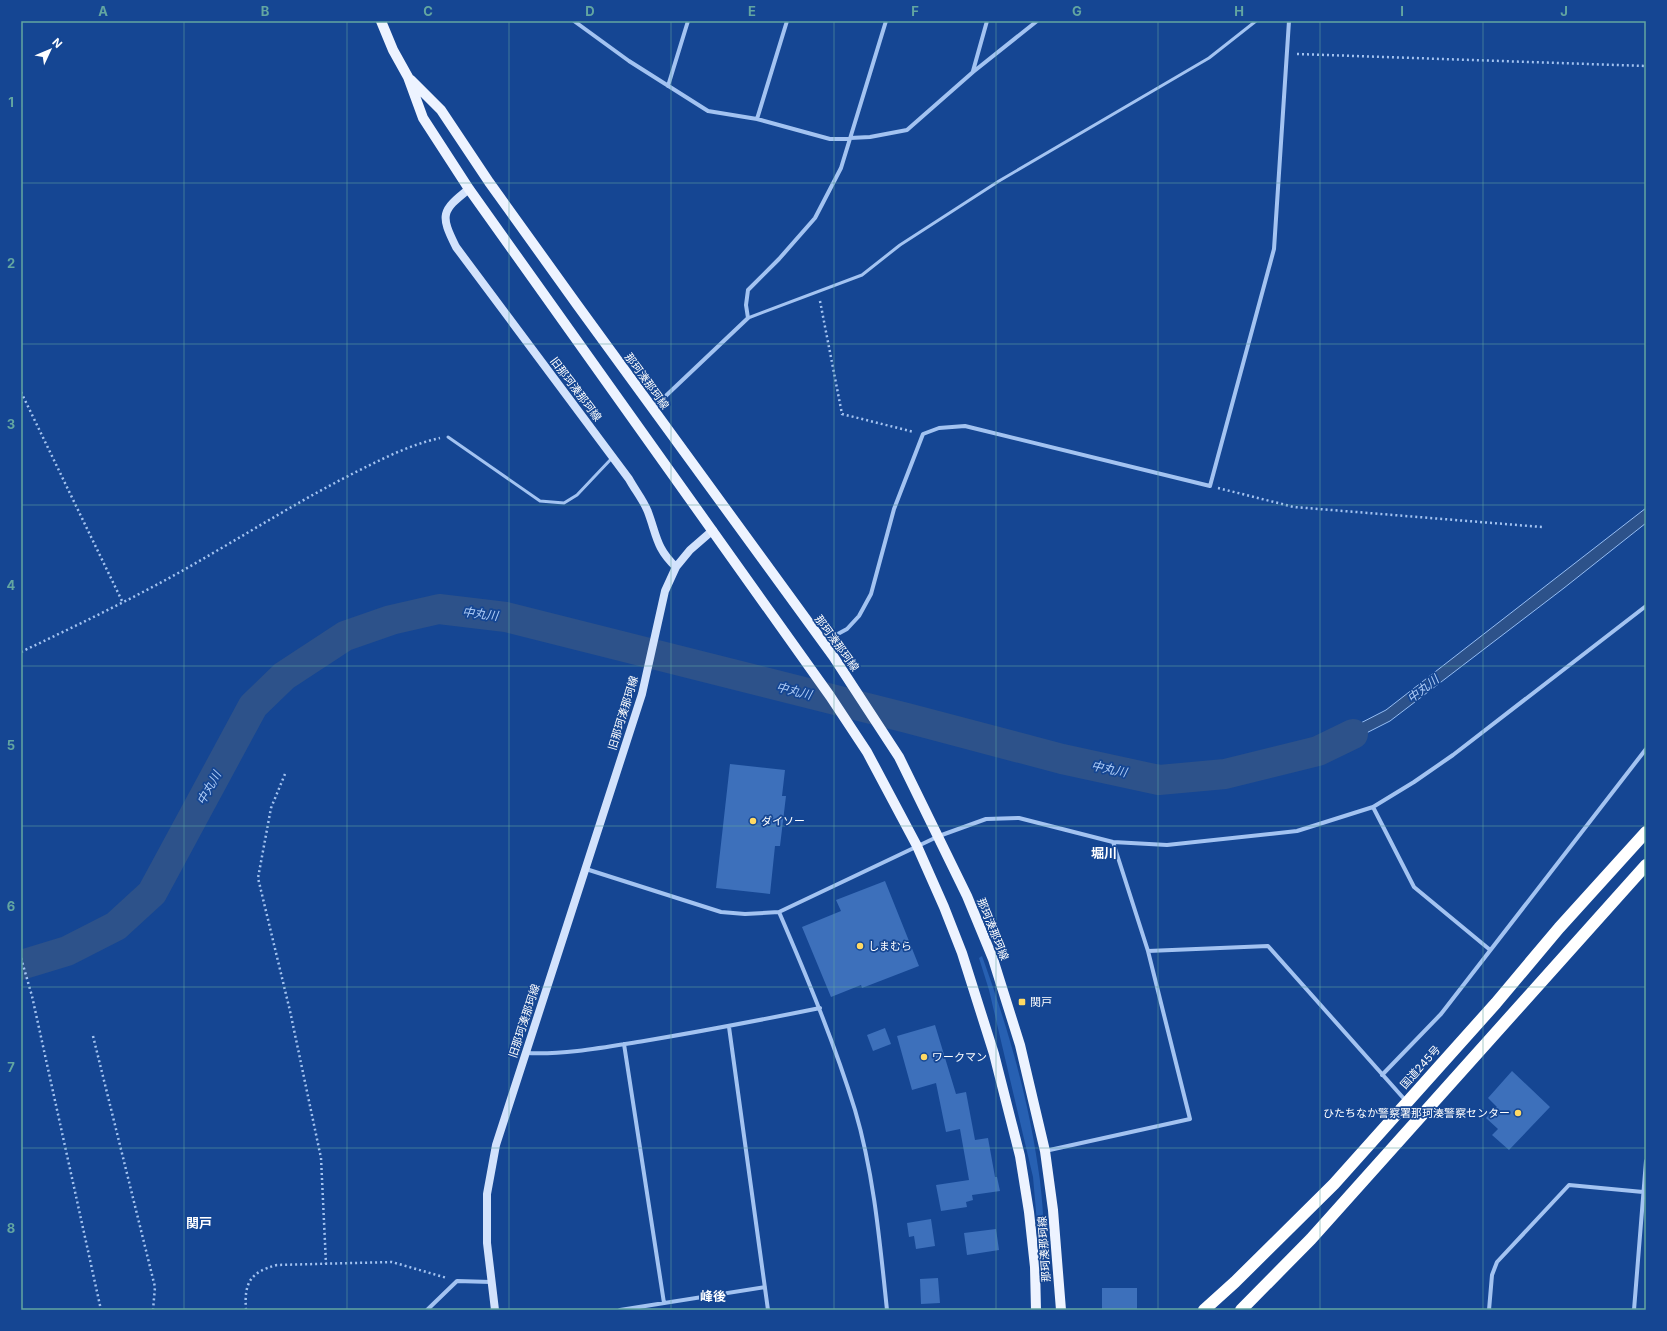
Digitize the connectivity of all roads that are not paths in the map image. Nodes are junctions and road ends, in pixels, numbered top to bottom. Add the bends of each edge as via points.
1 (381, 21) edge
2 (574, 21) edge
3 (688, 21) edge
4 (787, 21) edge
5 (886, 21) edge
6 (987, 21) edge
7 (1037, 21) edge
8 (1256, 21) edge
9 (1289, 21) edge
10 (973, 72) junction
11 (408, 78) junction
12 (668, 86) junction
13 (757, 119) junction
14 (852, 138) junction
15 (469, 189) junction
16 (748, 318) junction
17 (652, 408) junction
18 (448, 437) road end
19 (613, 457) junction
20 (713, 530) junction
21 (676, 567) junction
22 (1646, 606) edge
23 (822, 642) junction
24 (1646, 749) edge
25 (1373, 806) junction
26 (1646, 832) edge
27 (939, 836) junction
28 (1113, 842) junction
29 (917, 846) junction
30 (1646, 865) edge
31 (586, 869) junction
32 (778, 912) junction
33 (1489, 949) junction
34 (1148, 951) junction
35 (820, 1008) junction
36 (729, 1027) junction
37 (624, 1044) junction
38 (525, 1053) junction
39 (1382, 1075) junction
40 (1406, 1102) junction
41 (1045, 1151) junction
42 (1646, 1161) edge
43 (1643, 1192) junction
44 (491, 1282) junction
45 (764, 1288) junction
46 (664, 1303) junction
47 (427, 1310) edge
48 (495, 1310) edge
49 (620, 1310) edge
50 (768, 1310) edge
51 (887, 1310) edge
52 (1036, 1310) edge
53 (1061, 1310) edge
54 (1204, 1310) edge
55 (1241, 1310) edge
56 (1489, 1310) edge
57 (1634, 1310) edge

1 - 11 main road, 那珂湊那珂線
2 - 12 street
3 - 12 street
4 - 13 street
5 - 14 street
6 - 10 street
7 - 10 street
8 - 16 lane via 1209,58 999,181 900,245 862,275
9 - 23 street via 1274,249 1210,486 964,426 939,428 923,434 894,509 870,594 860,616 847,629
10 - 14 street via 907,130
11 - 15 main road, 那珂湊那珂線 via 423,118
11 - 17 main road, 那珂湊那珂線 via 441,110 489,182
12 - 13 street via 708,111
13 - 14 street via 830,139
14 - 16 street via 841,168 815,218 748,290
15 - 19 street, 旧那珂湊那珂線 via 446,211 445,226 456,247
15 - 20 main road, 那珂湊那珂線
16 - 17 street
17 - 23 main road, 那珂湊那珂線
18 - 19 lane via 540,500 564,503 577,494
19 - 21 street, 旧那珂湊那珂線 via 648,511 658,544 665,557
20 - 21 street via 690,550
20 - 29 main road, 那珂湊那珂線 via 867,752
21 - 31 street, 旧那珂湊那珂線 via 665,591 642,694
22 - 25 street via 1453,755
23 - 27 main road, 那珂湊那珂線 via 899,757
24 - 33 street
25 - 28 street via 1297,831 1166,845
25 - 33 street via 1414,887
26 - 40 highway, 国道245号
27 - 28 street via 986,819 1019,818
27 - 29 street
27 - 41 main road, 那珂湊那珂線 via 993,959 1020,1045
28 - 34 street
29 - 32 street
29 - 52 main road, 那珂湊那珂線 via 962,954 994,1054 1021,1163 1035,1267
30 - 55 highway via 1316,1233
31 - 32 street via 721,912
31 - 38 street, 旧那珂湊那珂線
32 - 35 street
33 - 39 street via 1441,1014
34 - 39 street via 1268,946
34 - 41 street via 1190,1119
35 - 36 street
35 - 51 street via 855,1111 870,1181
36 - 37 street
36 - 45 street
37 - 38 street via 546,1054
37 - 46 street
38 - 44 street, 旧那珂湊那珂線 via 490,1171 487,1243
39 - 40 street
40 - 54 highway, 国道245号 via 1334,1184
41 - 53 main road, 那珂湊那珂線 via 1054,1210
42 - 43 street
43 - 56 street via 1569,1185 1497,1262 1492,1275
43 - 57 street
44 - 47 street via 457,1281
44 - 48 street, 旧那珂湊那珂線
45 - 46 street
45 - 50 street
46 - 49 street

